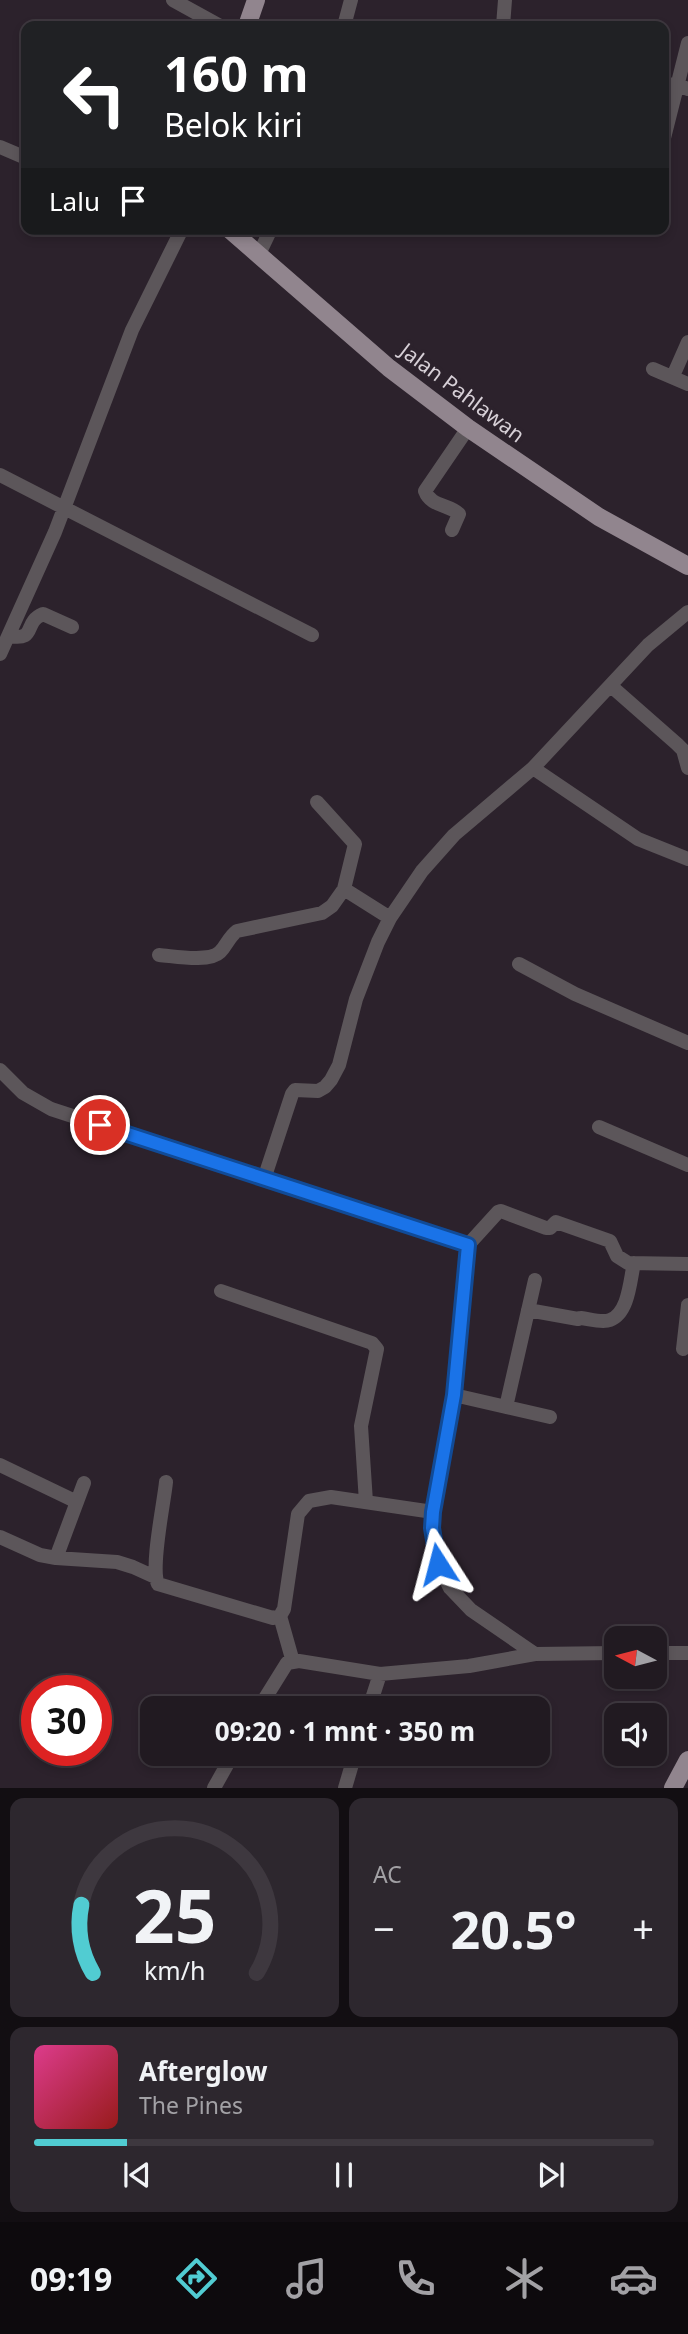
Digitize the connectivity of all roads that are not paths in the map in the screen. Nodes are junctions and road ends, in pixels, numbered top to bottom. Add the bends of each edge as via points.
1 (173, 0) edge
2 (256, 0) edge
3 (351, 0) edge
4 (505, 0) edge
5 (211, 21) edge
6 (249, 21) edge
7 (345, 21) edge
8 (503, 21) edge
9 (688, 43) edge
10 (676, 86) edge
11 (669, 116) edge
12 (0, 147) edge
13 (21, 156) edge
14 (179, 235) edge
15 (236, 235) edge
16 (268, 235) edge
17 (259, 254) junction
18 (688, 342) edge
19 (653, 369) dead end
20 (673, 376) junction
21 (688, 384) edge
22 (468, 428) junction
23 (0, 475) edge
24 (64, 507) junction
25 (452, 530) dead end
26 (688, 566) edge
27 (688, 612) edge
28 (72, 626) dead end
29 (312, 635) dead end
30 (9, 636) junction
31 (0, 654) edge
32 (611, 686) junction
33 (533, 768) junction
34 (688, 768) edge
35 (317, 802) dead end
36 (688, 859) edge
37 (344, 888) junction
38 (390, 918) junction
39 (159, 955) dead end
40 (519, 964) dead end
41 (688, 1042) edge
42 (0, 1070) edge
43 (599, 1128) dead end
44 (688, 1165) edge
45 (264, 1179) junction
46 (468, 1245) junction
47 (634, 1263) junction
48 (688, 1264) edge
49 (536, 1280) dead end
50 (221, 1291) dead end
51 (688, 1306) edge
52 (528, 1310) junction
53 (683, 1349) dead end
54 (454, 1395) junction
55 (506, 1406) junction
56 (550, 1417) dead end
57 (0, 1465) edge
58 (166, 1482) dead end
59 (84, 1483) dead end
60 (77, 1502) junction
61 (366, 1503) junction
62 (433, 1512) junction
63 (0, 1537) edge
64 (56, 1558) junction
65 (155, 1577) junction
66 (280, 1616) junction
67 (604, 1653) edge
68 (667, 1653) edge
69 (688, 1653) edge
70 (535, 1654) junction
71 (293, 1662) junction
72 (380, 1674) junction
73 (267, 1696) edge
74 (373, 1696) edge
75 (688, 1760) edge
76 (226, 1766) edge
77 (351, 1766) edge
78 (214, 1788) edge
79 (345, 1788) edge
80 (673, 1788) edge

1 - 5 street
2 - 6 main road
3 - 7 street
4 - 8 street
9 - 10 street
10 - 11 street
12 - 13 street
14 - 24 street via 132,330
15 - 17 main road, Jalan Pahlawan
16 - 17 street
17 - 22 main road, Jalan Pahlawan via 371,353
18 - 20 street
19 - 20 street
20 - 21 street
22 - 25 street via 425,491 431,501 459,514
22 - 26 main road, Jalan Pahlawan via 599,517
23 - 24 street
24 - 29 street
24 - 30 street
27 - 32 street via 648,645
28 - 30 street via 43,614 35,618 26,636
30 - 31 street
32 - 33 street
32 - 34 street via 683,750
33 - 36 street via 638,839
33 - 38 street via 454,835
35 - 37 street via 355,844
37 - 38 street
37 - 39 street via 322,913 237,930 216,956
38 - 45 street via 356,999 339,1065 325,1087 292,1094
40 - 41 street via 575,995
42 - 45 street via 23,1093 51,1109
43 - 44 street
45 - 46 street
46 - 47 street via 501,1210 546,1228 556,1222 610,1241 620,1260
46 - 54 street
47 - 48 street
47 - 52 street via 624,1306 607,1321
49 - 52 street
50 - 61 street via 372,1343 377,1349 362,1426
51 - 53 street
52 - 55 street
54 - 55 street
54 - 62 street
55 - 56 street
57 - 60 street
58 - 65 street
59 - 60 street
60 - 64 street
61 - 62 street
61 - 66 street via 331,1497 302,1507
62 - 70 street via 435,1553 450,1588 471,1610
63 - 64 street
64 - 65 street via 117,1562
65 - 66 street via 164,1587 264,1616
66 - 71 street
67 - 70 street
68 - 69 street
70 - 72 street
71 - 72 street
71 - 73 street via 282,1669
72 - 74 street
75 - 80 main road
76 - 78 street
77 - 79 street

